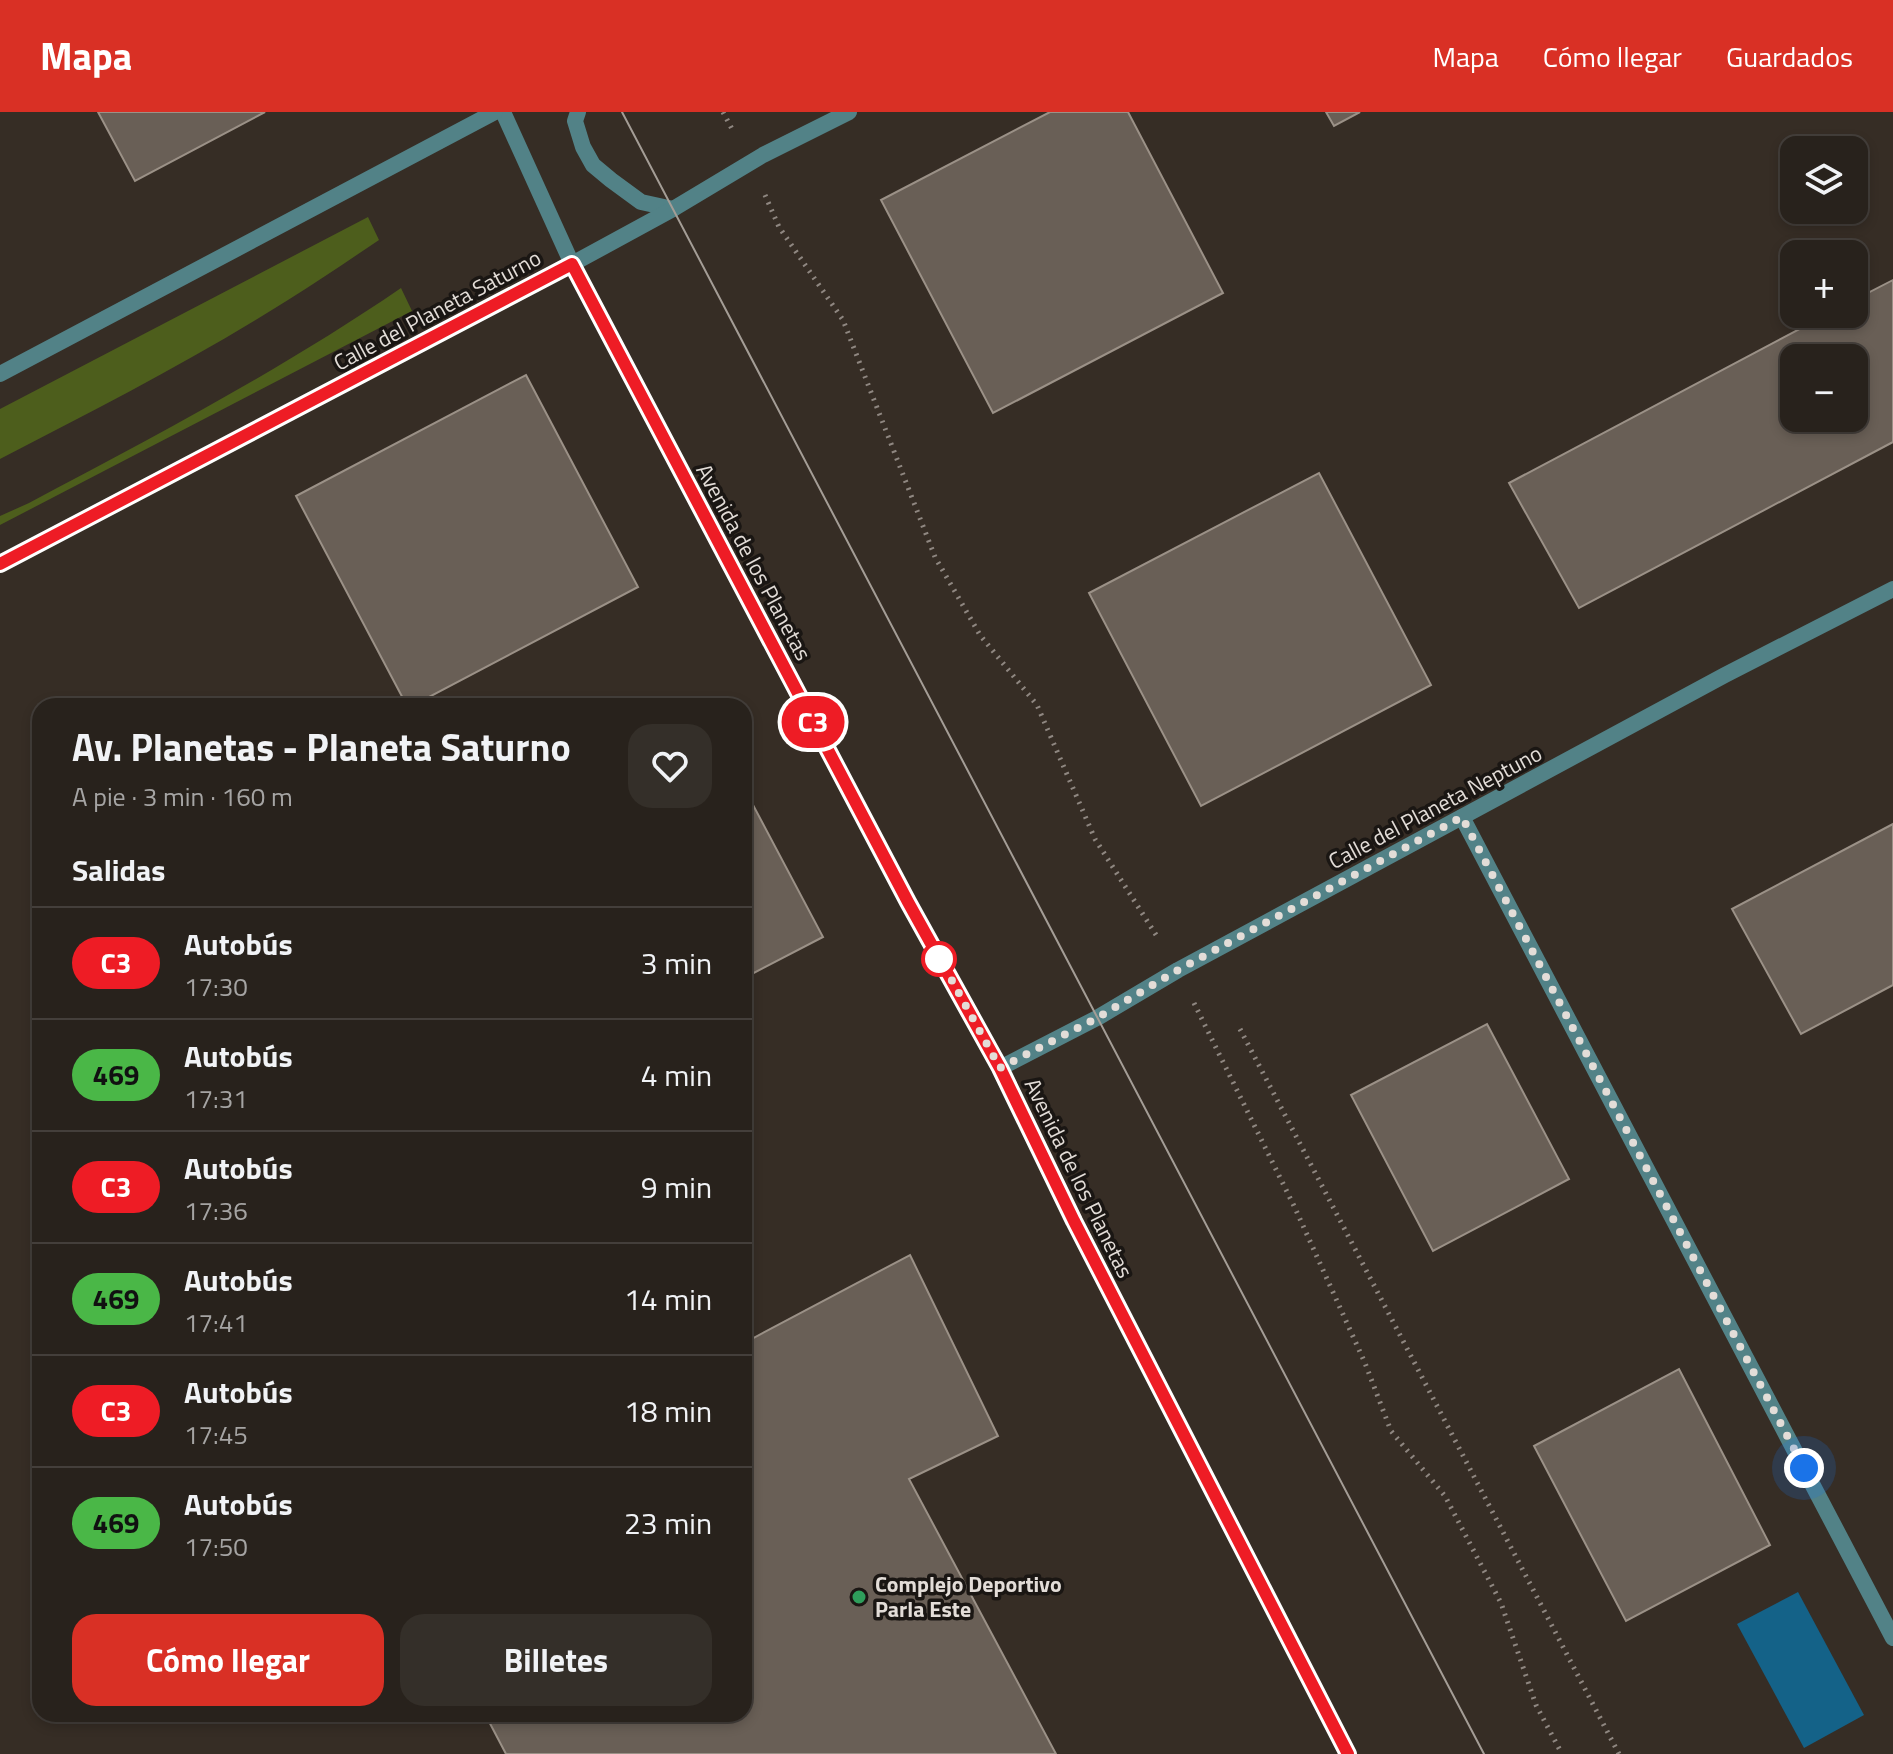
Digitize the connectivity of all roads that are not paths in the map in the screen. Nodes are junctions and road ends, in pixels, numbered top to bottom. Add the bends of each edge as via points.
1 (495, 112) edge
2 (503, 112) edge
3 (578, 112) edge
4 (849, 112) edge
5 (673, 209) junction
6 (572, 264) junction
7 (0, 374) edge
8 (0, 564) edge
9 (1893, 589) edge
10 (1462, 817) junction
11 (1000, 1068) junction
12 (1893, 1638) edge
13 (1348, 1754) edge

1 - 7 street
2 - 6 street, Avenida de los Planetas
3 - 5 street via 575,121 593,165 641,202
4 - 5 street, Calle del Planeta Saturno
5 - 6 street, Calle del Planeta Saturno
6 - 8 street, Calle del Planeta Saturno
6 - 11 street, Avenida de los Planetas
9 - 10 street, Calle del Planeta Neptuno
10 - 11 street, Calle del Planeta Neptuno
10 - 12 street
11 - 13 street, Avenida de los Planetas

